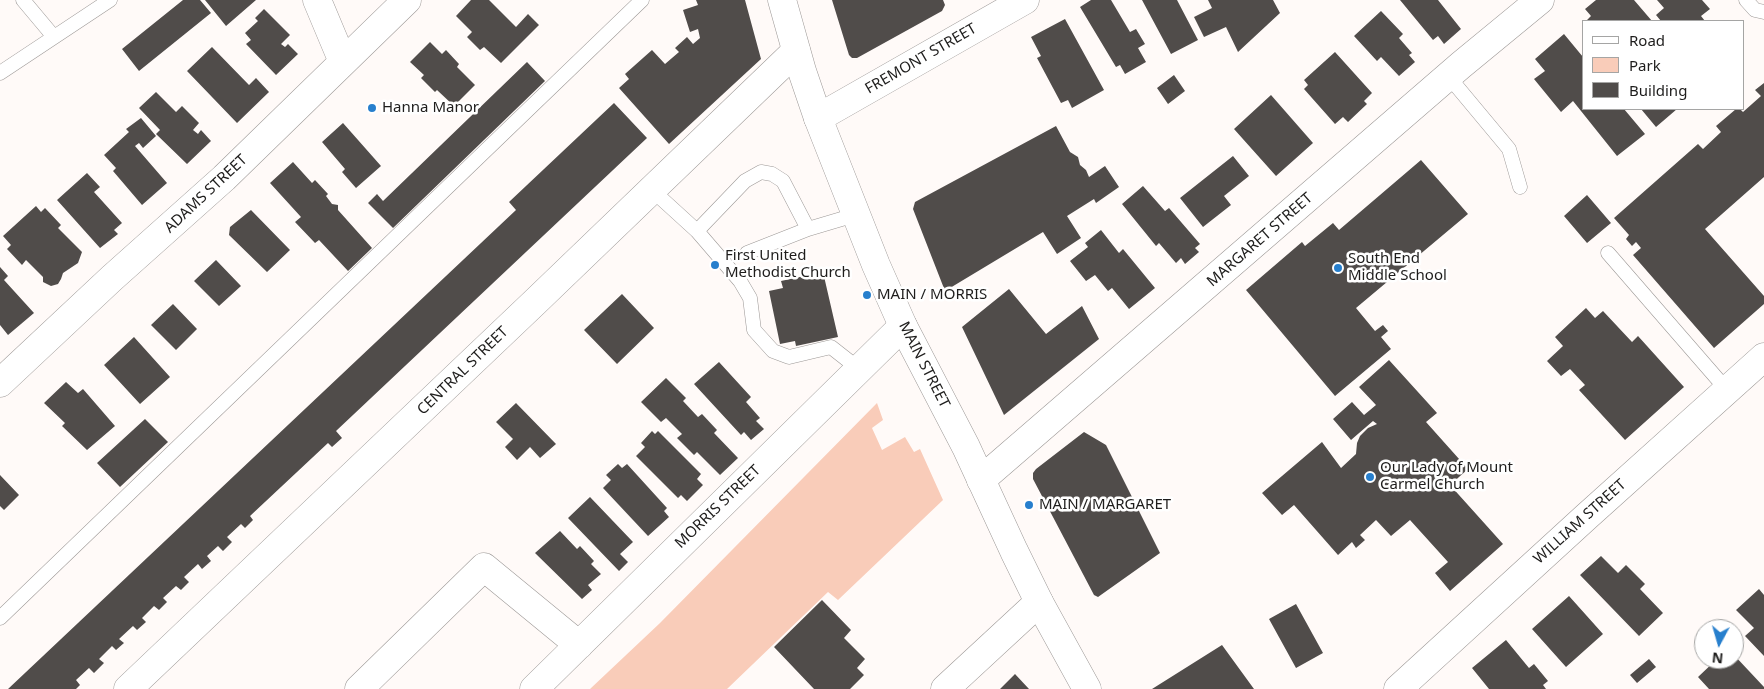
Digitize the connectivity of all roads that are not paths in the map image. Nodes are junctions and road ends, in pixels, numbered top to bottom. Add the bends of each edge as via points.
1 (23, 0) edge
2 (110, 0) edge
3 (318, 0) edge
4 (407, 0) edge
5 (642, 0) edge
6 (782, 0) edge
7 (1025, 0) edge
8 (1540, 0) edge
9 (1746, 0) edge
10 (1764, 12) edge
11 (54, 38) junction
12 (796, 51) junction
13 (343, 62) junction
14 (0, 73) edge
15 (1449, 77) junction
16 (818, 118) junction
17 (1520, 186) dead end
18 (652, 190) junction
19 (855, 215) junction
20 (808, 229) junction
21 (697, 231) junction
22 (748, 253) dead end
23 (1608, 253) dead end
24 (903, 326) junction
25 (1764, 357) edge
26 (859, 369) junction
27 (0, 383) edge
28 (1727, 390) junction
29 (981, 480) junction
30 (1039, 602) junction
31 (0, 618) edge
32 (579, 645) junction
33 (128, 689) edge
34 (359, 689) edge
35 (534, 689) edge
36 (945, 689) edge
37 (1087, 689) edge
38 (1398, 689) edge

1 - 11 lane
2 - 11 lane
3 - 13 street
4 - 13 street, ADAMS STREET
5 - 31 lane
6 - 12 street, MAIN STREET
7 - 16 street, FREMONT STREET
8 - 15 street, MARGARET STREET
9 - 10 lane via 1755,10
11 - 14 lane
12 - 16 street, MAIN STREET
12 - 18 street, CENTRAL STREET
13 - 27 street, ADAMS STREET via 224,178
15 - 17 lane via 1509,149
15 - 29 street, MARGARET STREET
16 - 19 street, MAIN STREET
18 - 21 lane
18 - 33 street, CENTRAL STREET
19 - 20 lane
19 - 24 street, MAIN STREET
20 - 21 lane via 783,181 761,172 745,181
20 - 22 lane
21 - 26 lane via 740,281 750,298 754,330 773,351 789,357 831,347
23 - 28 lane
24 - 26 street, MORRIS STREET
24 - 29 street, MAIN STREET
25 - 28 street, WILLIAM STREET
26 - 32 street, MORRIS STREET
28 - 38 street, WILLIAM STREET
29 - 30 street, MAIN STREET
30 - 36 street
30 - 37 street, MAIN STREET
32 - 34 street via 484,567
32 - 35 street, MORRIS STREET

